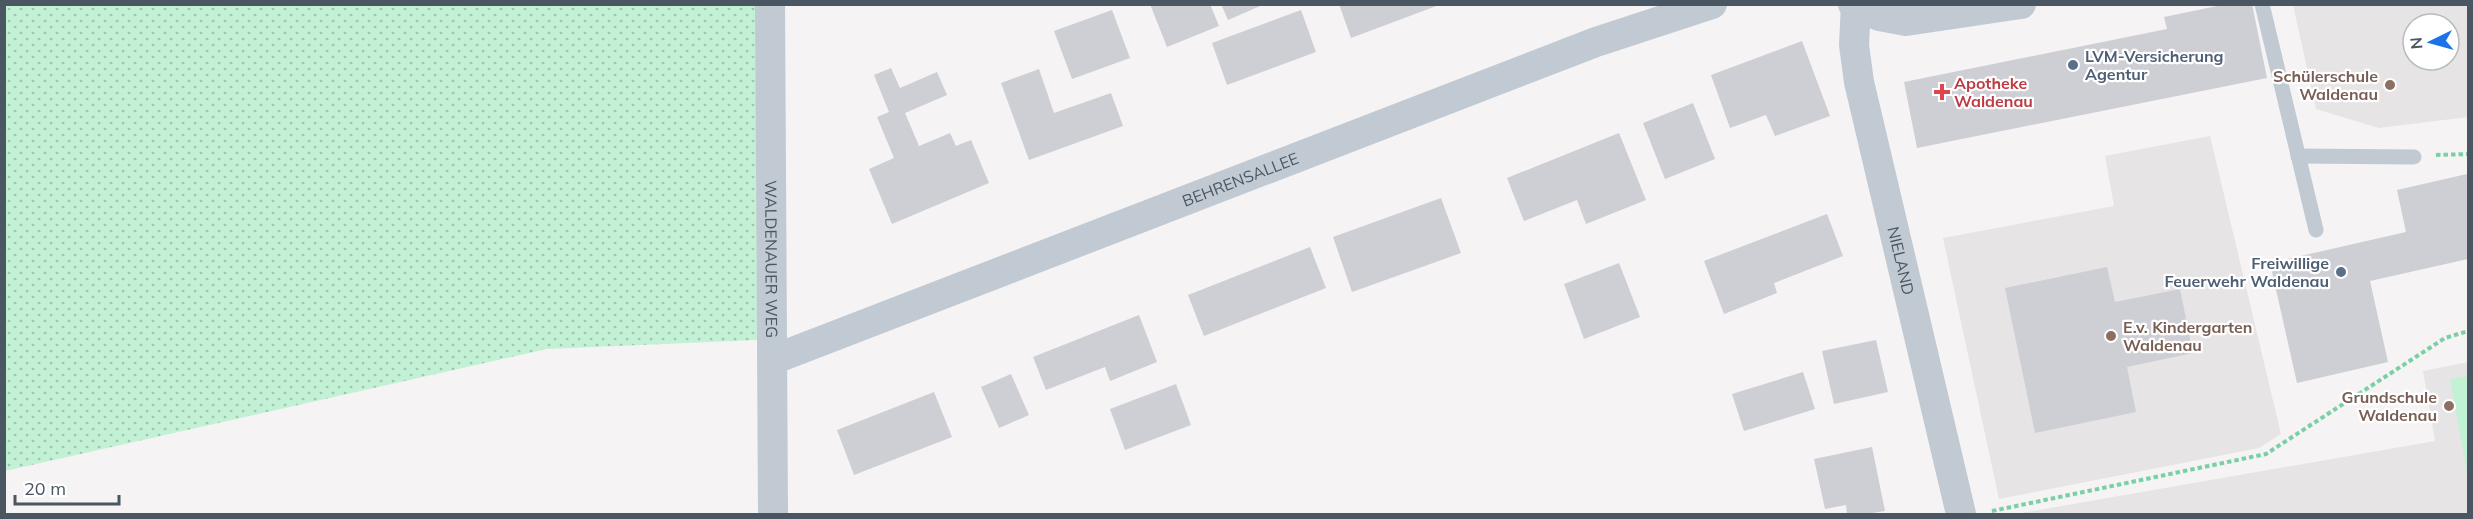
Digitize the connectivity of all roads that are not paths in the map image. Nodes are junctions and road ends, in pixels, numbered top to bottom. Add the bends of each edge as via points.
1 (770, 4) edge
2 (2021, 4) edge
3 (2262, 4) edge
4 (1855, 5) edge
5 (1701, 6) edge
6 (2298, 156) junction
7 (2414, 156) dead end
8 (2316, 231) dead end
9 (772, 360) junction
10 (1974, 513) edge
11 (773, 514) edge

1 - 9 street, WALDENAUER WEG
2 - 4 street via 1906,21 1879,16
3 - 6 lane
4 - 10 street, NIELAND via 1854,45 1859,82
5 - 9 street, BEHRENSALLEE via 1596,42
6 - 7 lane
6 - 8 lane
9 - 11 street, WALDENAUER WEG

